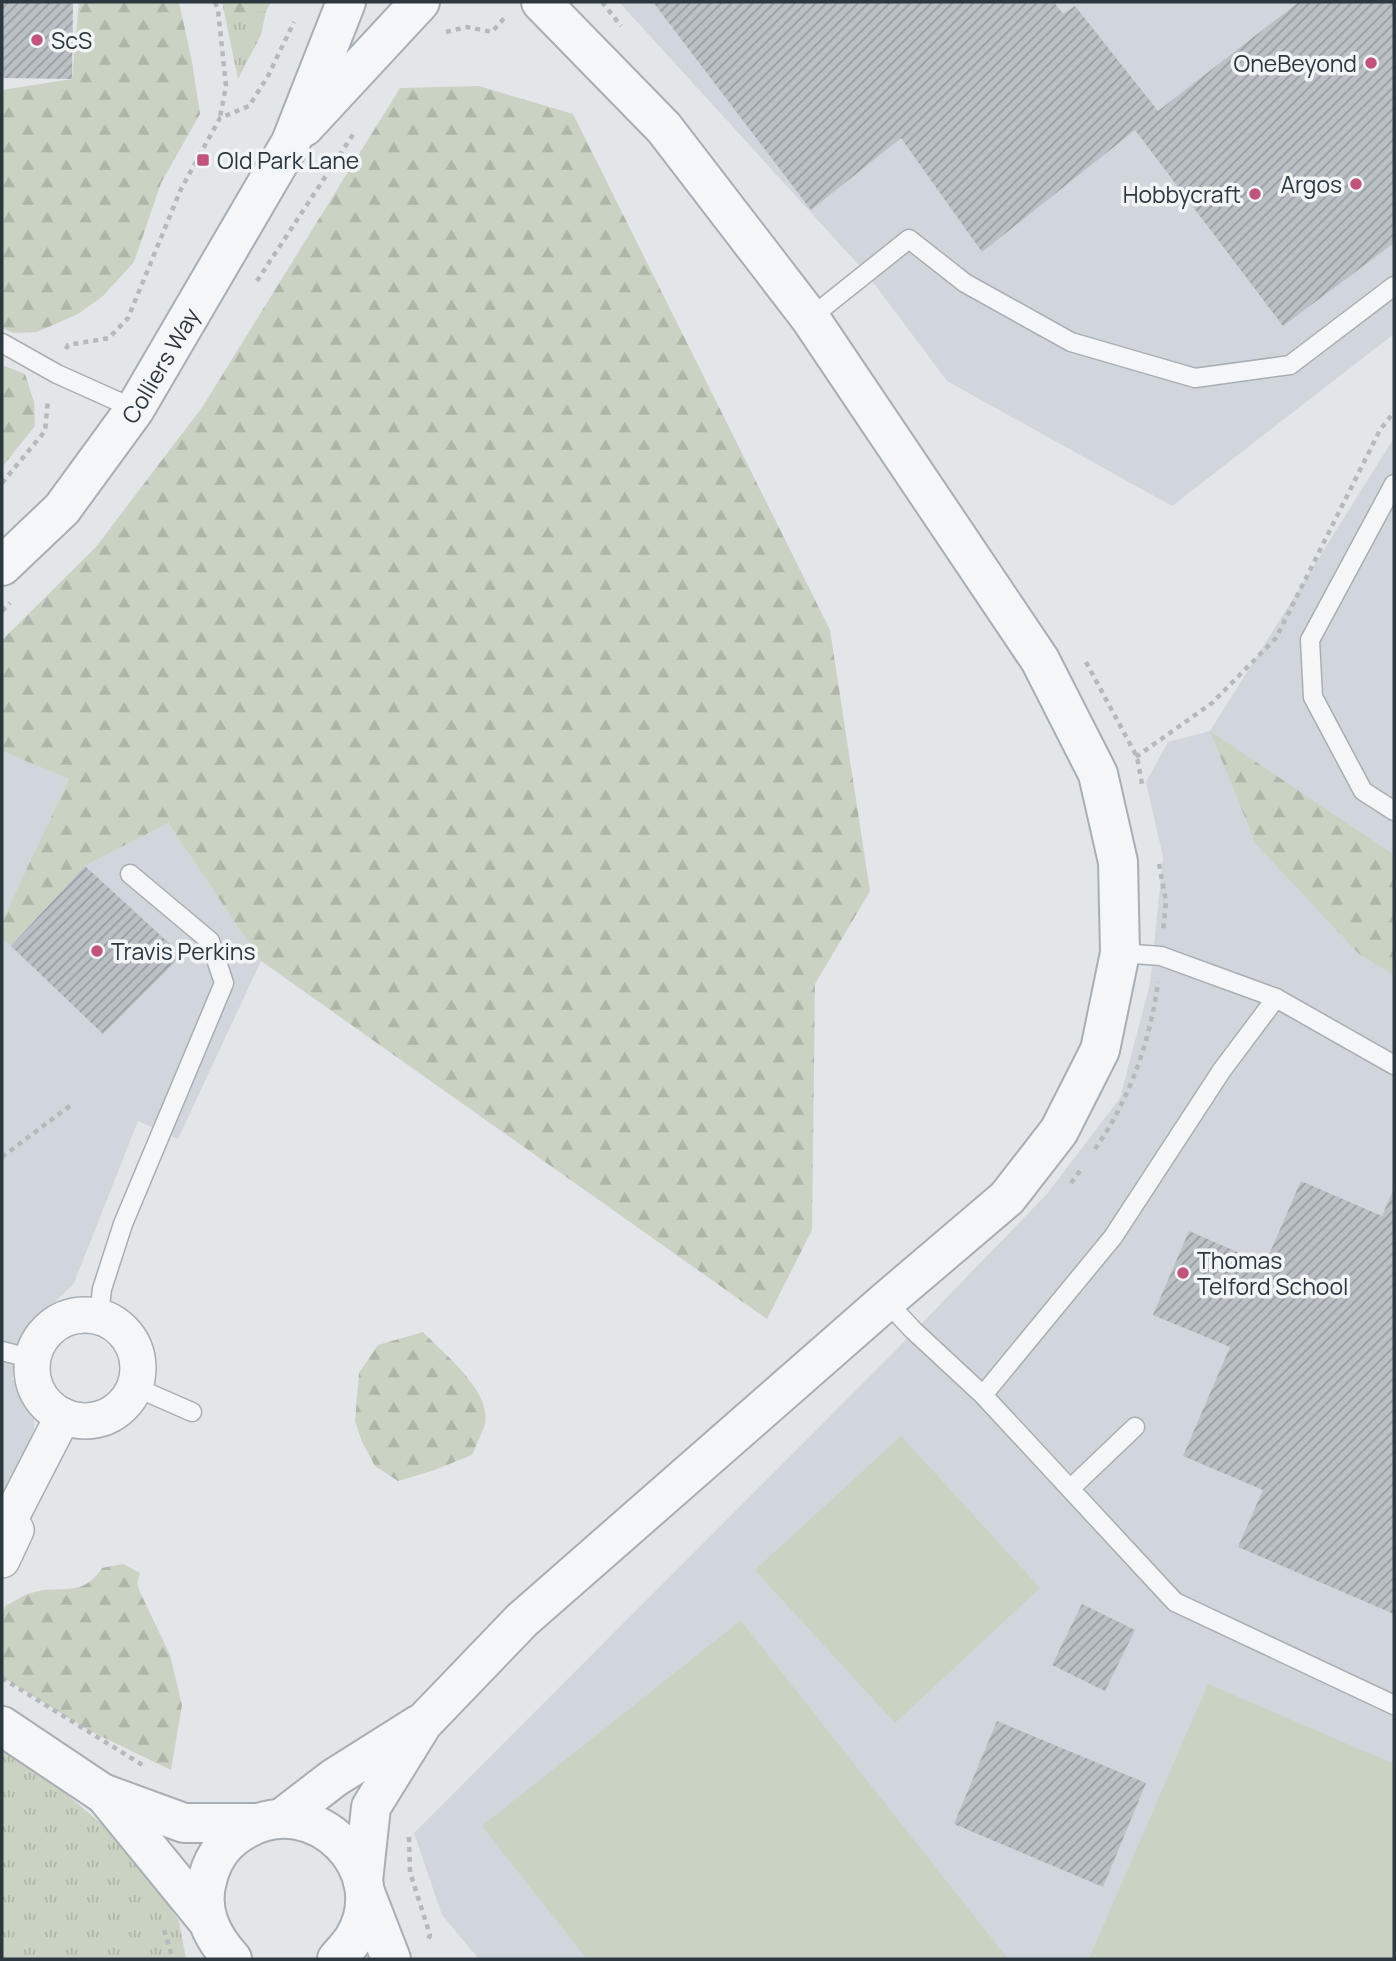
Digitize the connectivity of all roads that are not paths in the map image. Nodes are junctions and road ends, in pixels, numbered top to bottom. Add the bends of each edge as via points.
1 (346, 2) edge
2 (420, 2) edge
3 (526, 7) edge
4 (290, 142) junction
5 (1394, 286) edge
6 (810, 317) junction
7 (2, 343) edge
8 (135, 409) junction
9 (1394, 484) edge
10 (2, 566) edge
11 (1394, 811) edge
12 (130, 874) dead end
13 (1120, 953) junction
14 (1276, 998) junction
15 (1394, 1065) edge
16 (886, 1301) junction
17 (99, 1316) junction
18 (17, 1355) edge
19 (135, 1387) junction
20 (982, 1395) junction
21 (192, 1412) dead end
22 (63, 1416) junction
23 (1135, 1427) dead end
24 (1070, 1488) junction
25 (6, 1522) edge
26 (2, 1560) edge
27 (1394, 1705) edge
28 (423, 1723) junction
29 (2, 1726) edge
30 (102, 1793) junction
31 (270, 1820) junction
32 (364, 1887) junction
33 (217, 1945) edge
34 (337, 1959) edge
35 (391, 1959) edge

1 - 4 street, Colliers Way
2 - 4 street, Colliers Way
3 - 6 street via 664,128
4 - 8 street, Colliers Way
5 - 6 lane via 1290,365 1195,378 1071,342 965,283 909,239
6 - 13 street via 1040,660 1098,774 1118,862
7 - 8 lane
8 - 10 street, Colliers Way via 62,509
9 - 11 lane via 1310,640 1312,697 1363,791
12 - 17 lane via 210,941 224,984 123,1224 102,1289
13 - 14 lane via 1161,956
13 - 16 street via 1100,1049 1059,1131 1007,1198
14 - 15 lane
14 - 20 lane via 1222,1070 1113,1237
16 - 20 lane
16 - 28 street via 522,1620
17 - 18 street via 64,1318
17 - 19 street via 124,1331 133,1343 138,1372
18 - 22 street via 48,1407
19 - 21 lane
19 - 22 street via 126,1402 97,1420
20 - 24 lane
22 - 25 street
23 - 24 lane
24 - 27 lane via 1175,1602
25 - 26 street via 16,1530
28 - 31 street
28 - 32 street via 371,1807
29 - 30 street
30 - 31 street via 184,1823
30 - 33 street
31 - 32 street via 309,1822 334,1835 352,1856
31 - 33 street via 231,1838 213,1861 204,1889
32 - 34 street via 364,1910 355,1937
32 - 35 street

